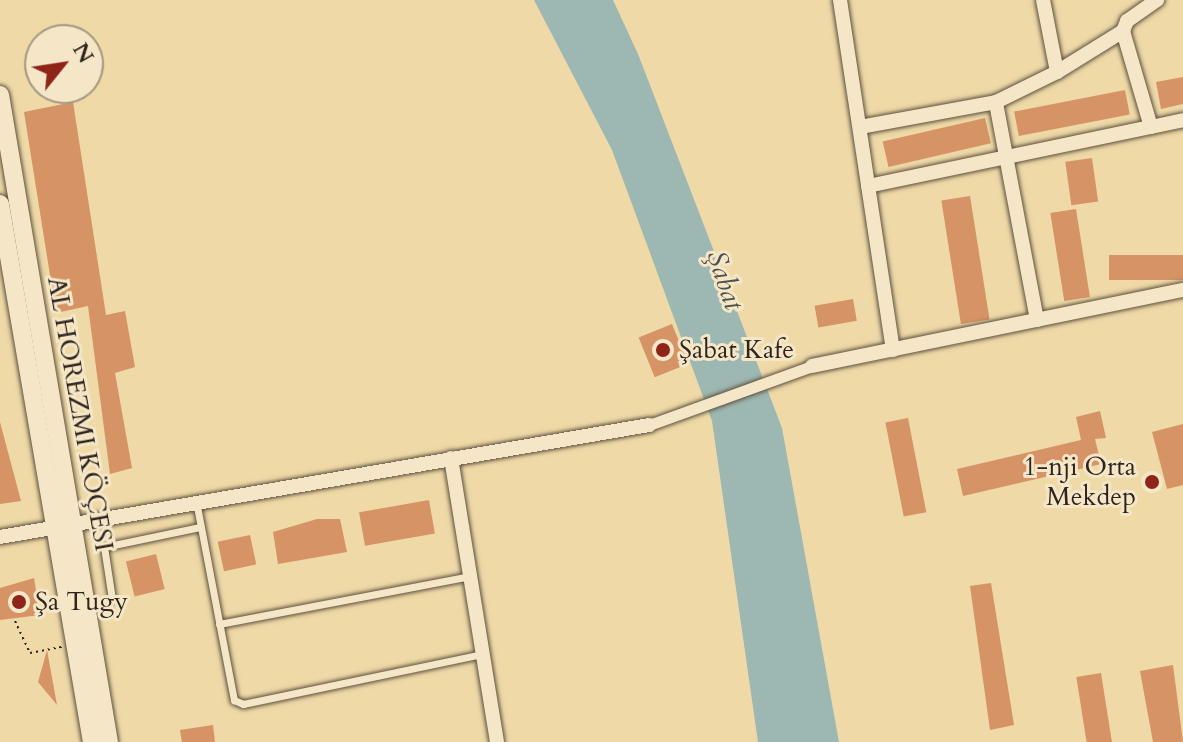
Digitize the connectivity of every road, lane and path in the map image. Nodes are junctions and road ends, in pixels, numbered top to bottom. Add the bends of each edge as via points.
1 (840, 0) edge
2 (1043, 0) edge
3 (1157, 0) edge
4 (1123, 31) junction
5 (1057, 72) junction
6 (0, 95) edge
7 (996, 102) junction
8 (1183, 120) edge
9 (860, 127) junction
10 (1151, 127) junction
11 (1007, 158) junction
12 (868, 186) junction
13 (0, 204) edge
14 (10, 237) edge
15 (1183, 290) edge
16 (1037, 320) junction
17 (893, 350) junction
18 (812, 366) joint
19 (649, 425) joint
20 (451, 458) junction
21 (196, 501) junction
22 (64, 524) junction
23 (200, 527) junction
24 (0, 537) edge
25 (470, 576) junction
26 (112, 599) dead end
27 (15, 621) dead end
28 (219, 624) junction
29 (483, 654) junction
30 (64, 659) dead end
31 (92, 742) edge
32 (109, 742) edge
33 (497, 742) edge

1 - 9 street
2 - 5 street
3 - 4 street via 1127,21
4 - 5 street
4 - 10 street
5 - 7 street
6 - 14 street, AL HOREZMI KÖÇESI
7 - 9 street
7 - 11 street
8 - 10 street
9 - 12 street
10 - 11 street
11 - 12 street
11 - 16 street
12 - 17 street
13 - 14 street, AL HOREZMI KÖÇESI
14 - 22 street, AL HOREZMI KÖÇESI
15 - 16 street
16 - 17 street
17 - 18 street
18 - 19 street
19 - 20 street
20 - 21 street
20 - 25 street
21 - 22 street
21 - 23 lane
22 - 24 street
22 - 31 street, AL HOREZMI KÖÇESI
22 - 32 street, AL HOREZMI KÖÇESI
23 - 26 lane via 104,547
23 - 28 lane
25 - 28 lane
25 - 29 street
27 - 30 path via 30,653 62,647
28 - 29 lane via 234,700 243,704
29 - 33 street

